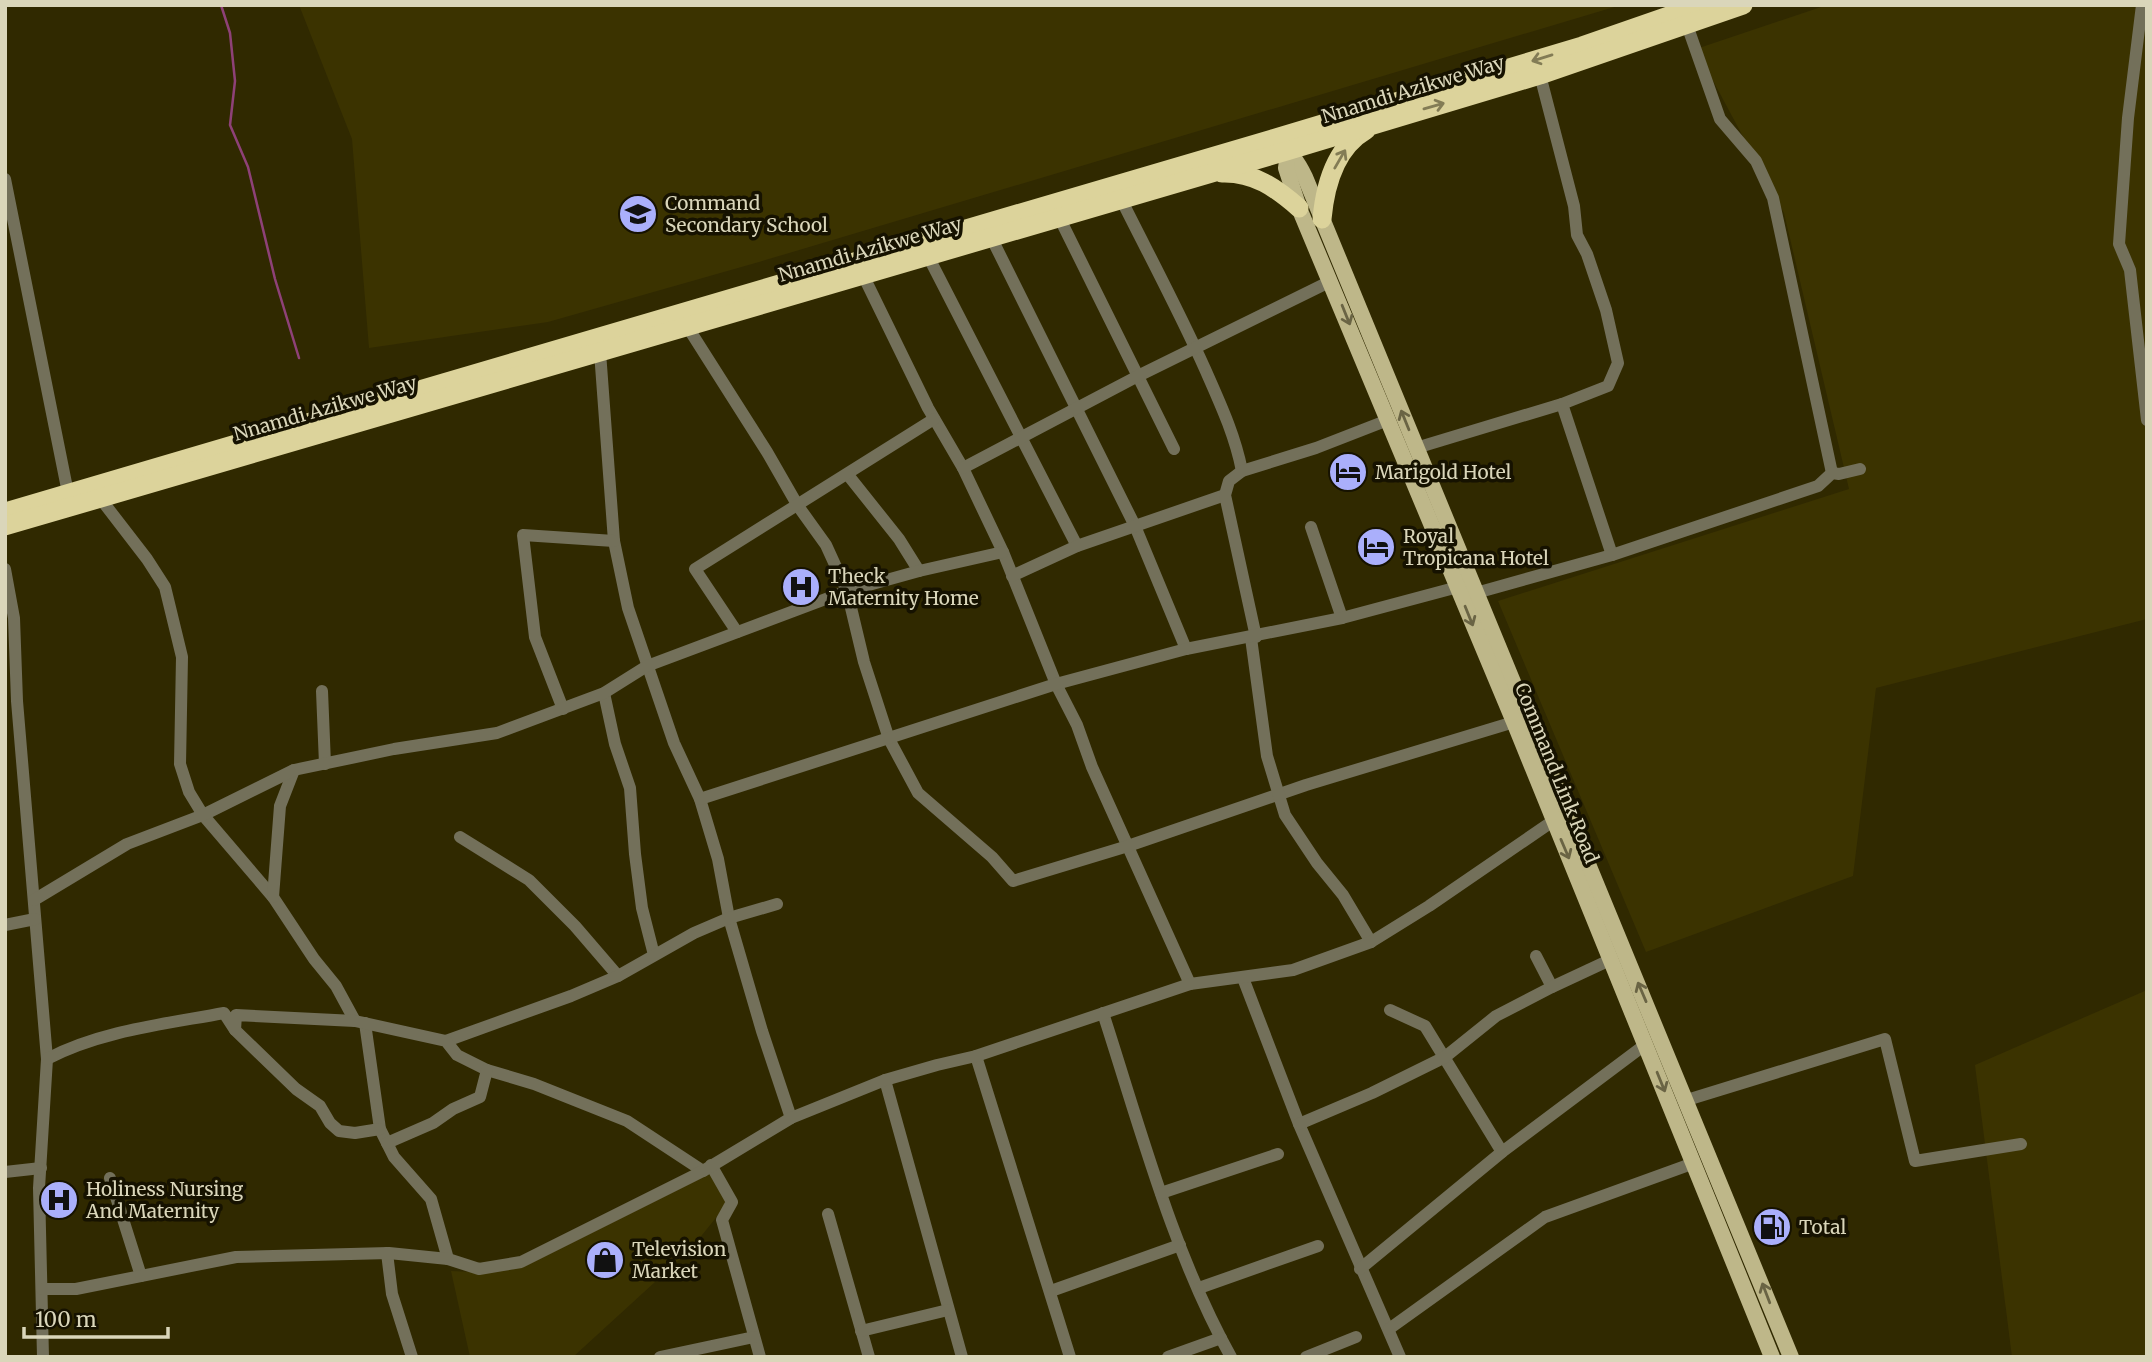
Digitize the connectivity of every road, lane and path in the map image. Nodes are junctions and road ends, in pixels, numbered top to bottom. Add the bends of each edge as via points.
1 (1700, 5) edge
2 (1743, 5) edge
3 (2142, 5) edge
4 (1688, 25) junction
5 (1539, 75) junction
6 (1387, 120) junction
7 (1311, 127) junction
8 (1236, 150) junction
9 (1287, 151) junction
10 (1197, 176) junction
11 (5, 180) edge
12 (1121, 199) junction
13 (1299, 208) junction
14 (1059, 217) junction
15 (1322, 219) junction
16 (991, 237) junction
17 (928, 256) junction
18 (863, 275) junction
19 (1331, 281) junction
20 (687, 326) junction
21 (1195, 348) junction
22 (600, 352) junction
23 (1138, 376) junction
24 (1562, 404) junction
25 (1077, 407) junction
26 (934, 419) junction
27 (1388, 420) junction
28 (2147, 420) edge
29 (1023, 438) junction
30 (1416, 448) junction
31 (1174, 449) dead end
32 (963, 468) junction
33 (1860, 468) dead end
34 (1242, 471) junction
35 (1832, 473) junction
36 (848, 475) junction
37 (68, 493) junction
38 (1225, 495) junction
39 (100, 498) junction
40 (798, 506) junction
41 (5, 512) edge
42 (5, 526) edge
43 (1135, 526) junction
44 (1311, 527) dead end
45 (614, 541) junction
46 (1077, 546) junction
47 (1003, 552) junction
48 (1612, 555) junction
49 (5, 569) edge
50 (919, 571) junction
51 (1012, 576) junction
52 (1458, 587) junction
53 (847, 591) junction
54 (1476, 593) junction
55 (1342, 618) junction
56 (737, 632) junction
57 (1253, 637) junction
58 (1186, 649) junction
59 (1498, 665) junction
60 (647, 666) junction
61 (1056, 684) junction
62 (321, 691) dead end
63 (604, 693) junction
64 (563, 709) junction
65 (1514, 722) junction
66 (889, 739) junction
67 (325, 764) junction
68 (294, 771) junction
69 (1279, 794) junction
70 (700, 799) junction
71 (203, 814) junction
72 (1553, 821) junction
73 (460, 837) dead end
74 (1128, 846) junction
75 (273, 897) junction
76 (34, 900) junction
77 (777, 904) dead end
78 (729, 918) junction
79 (36, 919) junction
80 (5, 925) edge
81 (1371, 942) junction
82 (654, 956) junction
83 (1536, 957) dead end
84 (1612, 959) junction
85 (618, 975) junction
86 (1243, 978) junction
87 (1190, 984) junction
88 (1552, 987) junction
89 (1390, 1010) dead end
90 (1103, 1013) junction
91 (360, 1022) junction
92 (235, 1030) junction
93 (446, 1041) junction
94 (1646, 1044) junction
95 (976, 1056) junction
96 (1445, 1057) junction
97 (47, 1059) junction
98 (488, 1070) junction
99 (885, 1080) junction
100 (1687, 1100) junction
101 (791, 1118) junction
102 (1299, 1124) junction
103 (380, 1129) junction
104 (387, 1143) junction
105 (2021, 1144) dead end
106 (1502, 1152) junction
107 (1278, 1154) dead end
108 (1693, 1163) junction
109 (41, 1168) junction
110 (707, 1168) junction
111 (5, 1172) edge
112 (110, 1178) dead end
113 (1161, 1193) junction
114 (828, 1214) dead end
115 (1180, 1245) junction
116 (1318, 1247) dead end
117 (387, 1254) junction
118 (448, 1259) junction
119 (1360, 1269) junction
120 (141, 1276) junction
121 (1199, 1288) junction
122 (42, 1289) junction
123 (1051, 1290) junction
124 (948, 1310) junction
125 (1389, 1329) junction
126 (861, 1331) junction
127 (754, 1337) junction
128 (1356, 1337) dead end
129 (1221, 1338) junction
130 (43, 1357) edge
131 (412, 1357) edge
132 (660, 1357) edge
133 (760, 1357) edge
134 (869, 1357) edge
135 (962, 1357) edge
136 (1070, 1357) edge
137 (1168, 1357) edge
138 (1231, 1357) edge
139 (1306, 1357) edge
140 (1400, 1357) edge
141 (1772, 1357) edge
142 (1791, 1357) edge

1 -> 7 highway, Nnamdi Azikwe Way via 1582,46
2 - 4 highway, Nnamdi Azikwe Way
3 - 28 street via 2119,244 2130,270
4 - 5 highway, Nnamdi Azikwe Way
4 - 35 street via 1720,119 1756,161 1773,198
6 -> 5 highway, Nnamdi Azikwe Way
5 - 24 street via 1574,206 1577,235 1606,310 1618,363 1608,386
6 - 9 highway, Nnamdi Azikwe Way
15 -> 6 highway via 1328,185 1340,156 1360,134
7 - 8 highway, Nnamdi Azikwe Way
7 - 9 main road
8 - 9 main road via 1262,146
8 - 37 highway, Nnamdi Azikwe Way
9 - 10 highway, Nnamdi Azikwe Way
9 - 13 main road, Command Link Road via 1288,178
9 - 15 main road, Command Link Road via 1297,162
10 - 12 highway, Nnamdi Azikwe Way
10 - 13 highway via 1226,173 1252,177 1277,189
11 - 37 street
12 - 14 highway, Nnamdi Azikwe Way
12 - 21 street
13 - 19 main road, Command Link Road
14 - 16 highway, Nnamdi Azikwe Way
14 - 23 street
30 -> 15 main road, Command Link Road
16 - 17 highway, Nnamdi Azikwe Way
16 - 25 street
17 - 18 highway, Nnamdi Azikwe Way
17 - 29 street
18 - 20 highway, Nnamdi Azikwe Way
18 - 26 street
19 - 21 street
19 -> 27 main road, Command Link Road
20 - 22 highway, Nnamdi Azikwe Way
20 - 40 street
21 - 23 street
21 - 34 street via 1227,418
22 - 39 highway, Nnamdi Azikwe Way
22 - 45 street
23 - 25 street
23 - 31 street
24 - 30 street
24 - 48 street
25 - 29 street
25 - 43 street
26 - 32 street
26 - 36 street
27 - 34 street
27 - 52 main road, Command Link Road
29 - 32 street
29 - 46 street
30 - 54 main road, Command Link Road
32 - 47 street
33 - 35 street
34 - 38 street via 1229,481
35 - 48 street via 1818,486
36 - 40 street
36 - 50 street
37 - 41 highway, Nnamdi Azikwe Way
38 - 43 street
38 - 57 street
39 - 42 highway, Nnamdi Azikwe Way
39 - 71 street via 165,587 181,657 180,764 189,792
40 - 53 street via 826,545
40 - 56 street via 695,569
43 - 46 street
43 - 58 street
44 - 55 street
45 - 60 street via 628,608
45 - 64 street via 523,535 535,637
46 - 51 street
47 - 50 street
47 - 51 street
48 - 54 street
49 - 76 street via 14,618
50 - 53 street
51 - 61 street
52 - 55 street
52 -> 59 main road, Command Link Road
53 - 56 street
53 - 66 street
54 - 59 main road, Command Link Road
55 - 57 street
56 - 60 street
57 - 58 street
57 - 69 street via 1267,756
58 - 61 street
59 - 65 main road, Command Link Road
100 -> 59 main road, Command Link Road
60 - 63 street
60 - 70 street
61 - 66 street
61 - 74 street
62 - 67 street
63 - 64 street
63 - 82 street via 630,788 642,908
64 - 67 street via 497,733
65 - 69 street
65 - 72 main road, Command Link Road
66 - 70 street
66 - 74 street via 918,793 1013,881
67 - 68 street
68 - 71 street
68 - 75 street via 280,806
69 - 74 street
69 - 81 street via 1285,815
70 - 78 street
71 - 75 street
71 - 76 street via 127,844
72 - 81 street
72 -> 84 main road, Command Link Road
73 - 85 street via 529,880
74 - 87 street
75 - 91 street
76 - 79 street
77 - 78 street
78 - 82 street
78 - 101 street
79 - 80 street
79 - 97 street
81 - 86 street via 1293,970
82 - 85 street
83 - 88 street
84 - 88 street
84 - 94 main road, Command Link Road
85 - 93 street
86 - 87 street
86 - 102 street
87 - 90 street
88 - 96 street via 1496,1016
89 - 96 street via 1425,1026
90 - 95 street
90 - 113 street
91 - 92 street via 236,1015
91 - 93 street
91 - 103 street
92 - 97 street via 224,1013 132,1031
92 - 103 street via 296,1089 320,1105 339,1131
93 - 98 street via 457,1055
94 - 106 street
94 -> 108 main road, Command Link Road
95 - 99 street
95 - 123 street
96 - 102 street
96 - 106 street
97 - 109 street
98 - 104 street via 480,1097
98 - 110 street via 627,1121
99 - 101 street
99 - 124 street
100 - 105 street via 1885,1039 1915,1161
142 -> 100 main road, Command Link Road
101 - 110 street
102 - 119 street
103 - 104 street
104 - 118 street via 431,1199
106 - 119 street
107 - 113 street
108 - 125 street via 1545,1217
108 - 141 main road, Command Link Road
109 - 111 street
109 - 122 street
110 - 118 street via 521,1262 479,1269
110 - 127 street via 732,1202 722,1220
112 - 120 street
113 - 115 street
114 - 126 street
115 - 121 street
115 - 123 street
116 - 121 street
117 - 118 street
117 - 120 street via 236,1257
117 - 131 street via 392,1294
119 - 125 street
120 - 122 street via 76,1289
121 - 129 street
122 - 130 street
123 - 136 street
124 - 126 street
124 - 135 street
125 - 140 street
126 - 134 street
127 - 132 street
127 - 133 street
128 - 139 street
129 - 137 street
129 - 138 street

